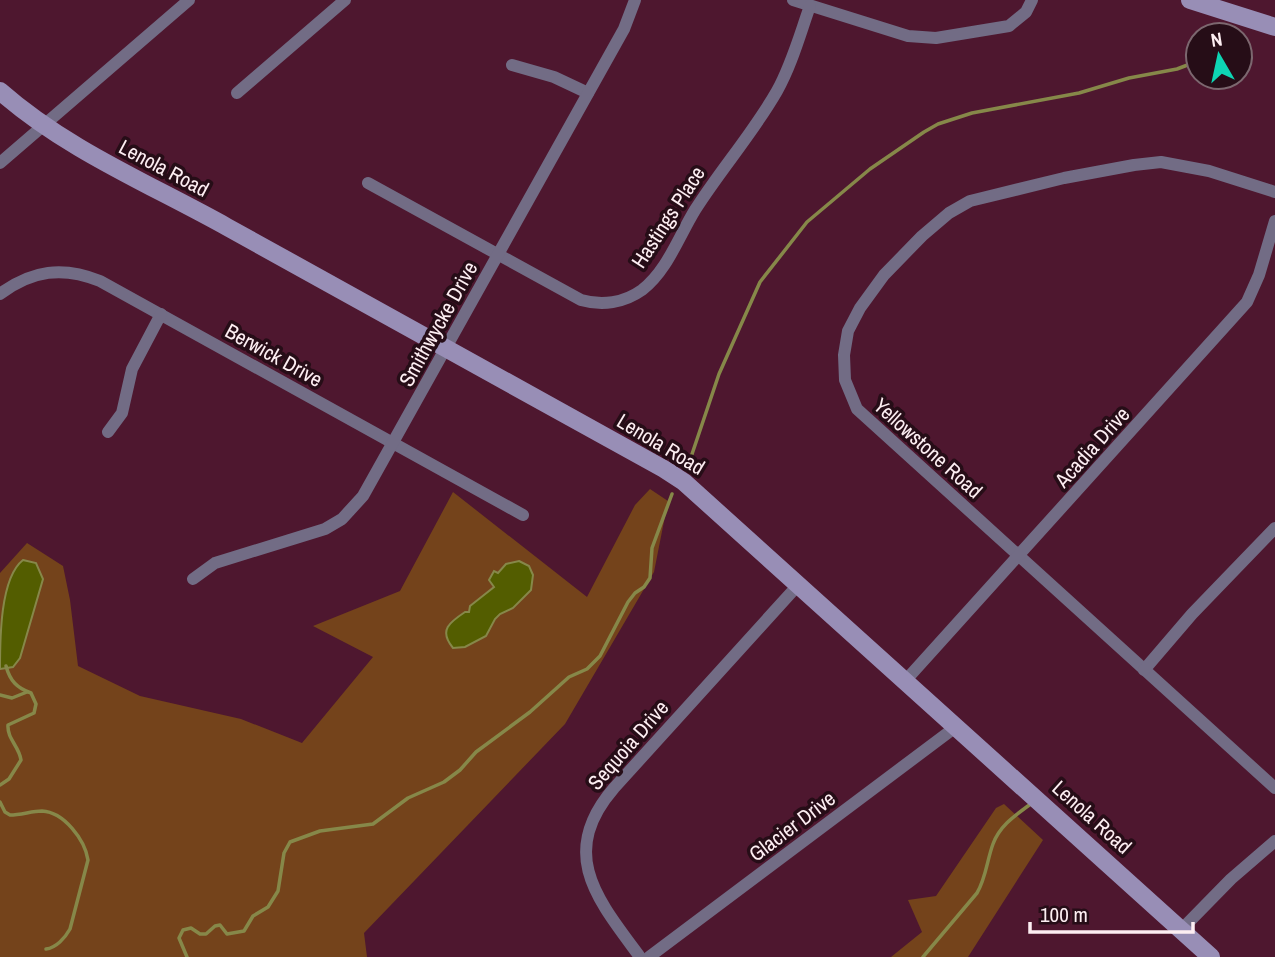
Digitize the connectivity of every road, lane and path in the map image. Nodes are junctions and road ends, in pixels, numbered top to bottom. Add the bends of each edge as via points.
1 (189, 0) edge
2 (345, 0) edge
3 (635, 0) edge
4 (793, 0) edge
5 (1032, 0) edge
6 (1190, 0) edge
7 (810, 6) junction
8 (1275, 27) edge
9 (512, 65) dead end
10 (0, 91) edge
11 (237, 93) dead end
12 (588, 93) junction
13 (43, 127) junction
14 (0, 163) edge
15 (368, 183) dead end
16 (1275, 192) edge
17 (1275, 221) edge
18 (498, 255) junction
19 (0, 293) edge
20 (162, 314) junction
21 (447, 349) junction
22 (108, 432) dead end
23 (393, 443) junction
24 (523, 515) dead end
25 (1275, 528) edge
26 (1019, 556) junction
27 (193, 579) dead end
28 (799, 584) junction
29 (1144, 670) junction
30 (906, 680) junction
31 (957, 726) junction
32 (1275, 788) edge
33 (1275, 841) edge
34 (1182, 929) junction
35 (640, 957) edge
36 (649, 957) edge
37 (1212, 957) edge

1 - 13 street
2 - 11 street
3 - 12 street, Smithwycke Drive
4 - 7 street
5 - 7 street via 1009,26 936,38 908,36
6 - 8 main road
7 - 18 street, Hastings Place via 777,90 712,183 657,275 641,290 622,300 592,303
9 - 12 street
10 - 13 main road, Lenola Road
12 - 18 street, Smithwycke Drive
13 - 14 street
13 - 21 main road, Lenola Road
15 - 18 street, Hastings Place
16 - 26 street, Yellowstone Road via 1209,171 1161,162 1064,178 970,201 922,236 860,308 848,331 844,355 845,380 857,409
17 - 26 street, Acadia Drive via 1247,302
18 - 21 street, Smithwycke Drive
19 - 20 street, Berwick Drive via 31,275 58,270 100,281
20 - 22 street via 132,369 122,413
20 - 23 street, Berwick Drive
21 - 23 street, Smithwycke Drive
21 - 28 main road, Lenola Road via 673,474
23 - 24 street, Berwick Drive
23 - 27 street, Smithwycke Drive via 363,496 342,519 316,533 215,563
25 - 29 street
26 - 29 street, Yellowstone Road
26 - 30 street, Acadia Drive
28 - 30 main road, Lenola Road
28 - 35 street, Sequoia Drive via 608,795 593,820 586,855 591,884
29 - 32 street, Yellowstone Road
30 - 31 main road, Lenola Road
31 - 34 main road, Lenola Road
31 - 36 street, Glacier Drive
33 - 34 street
34 - 37 main road, Lenola Road

